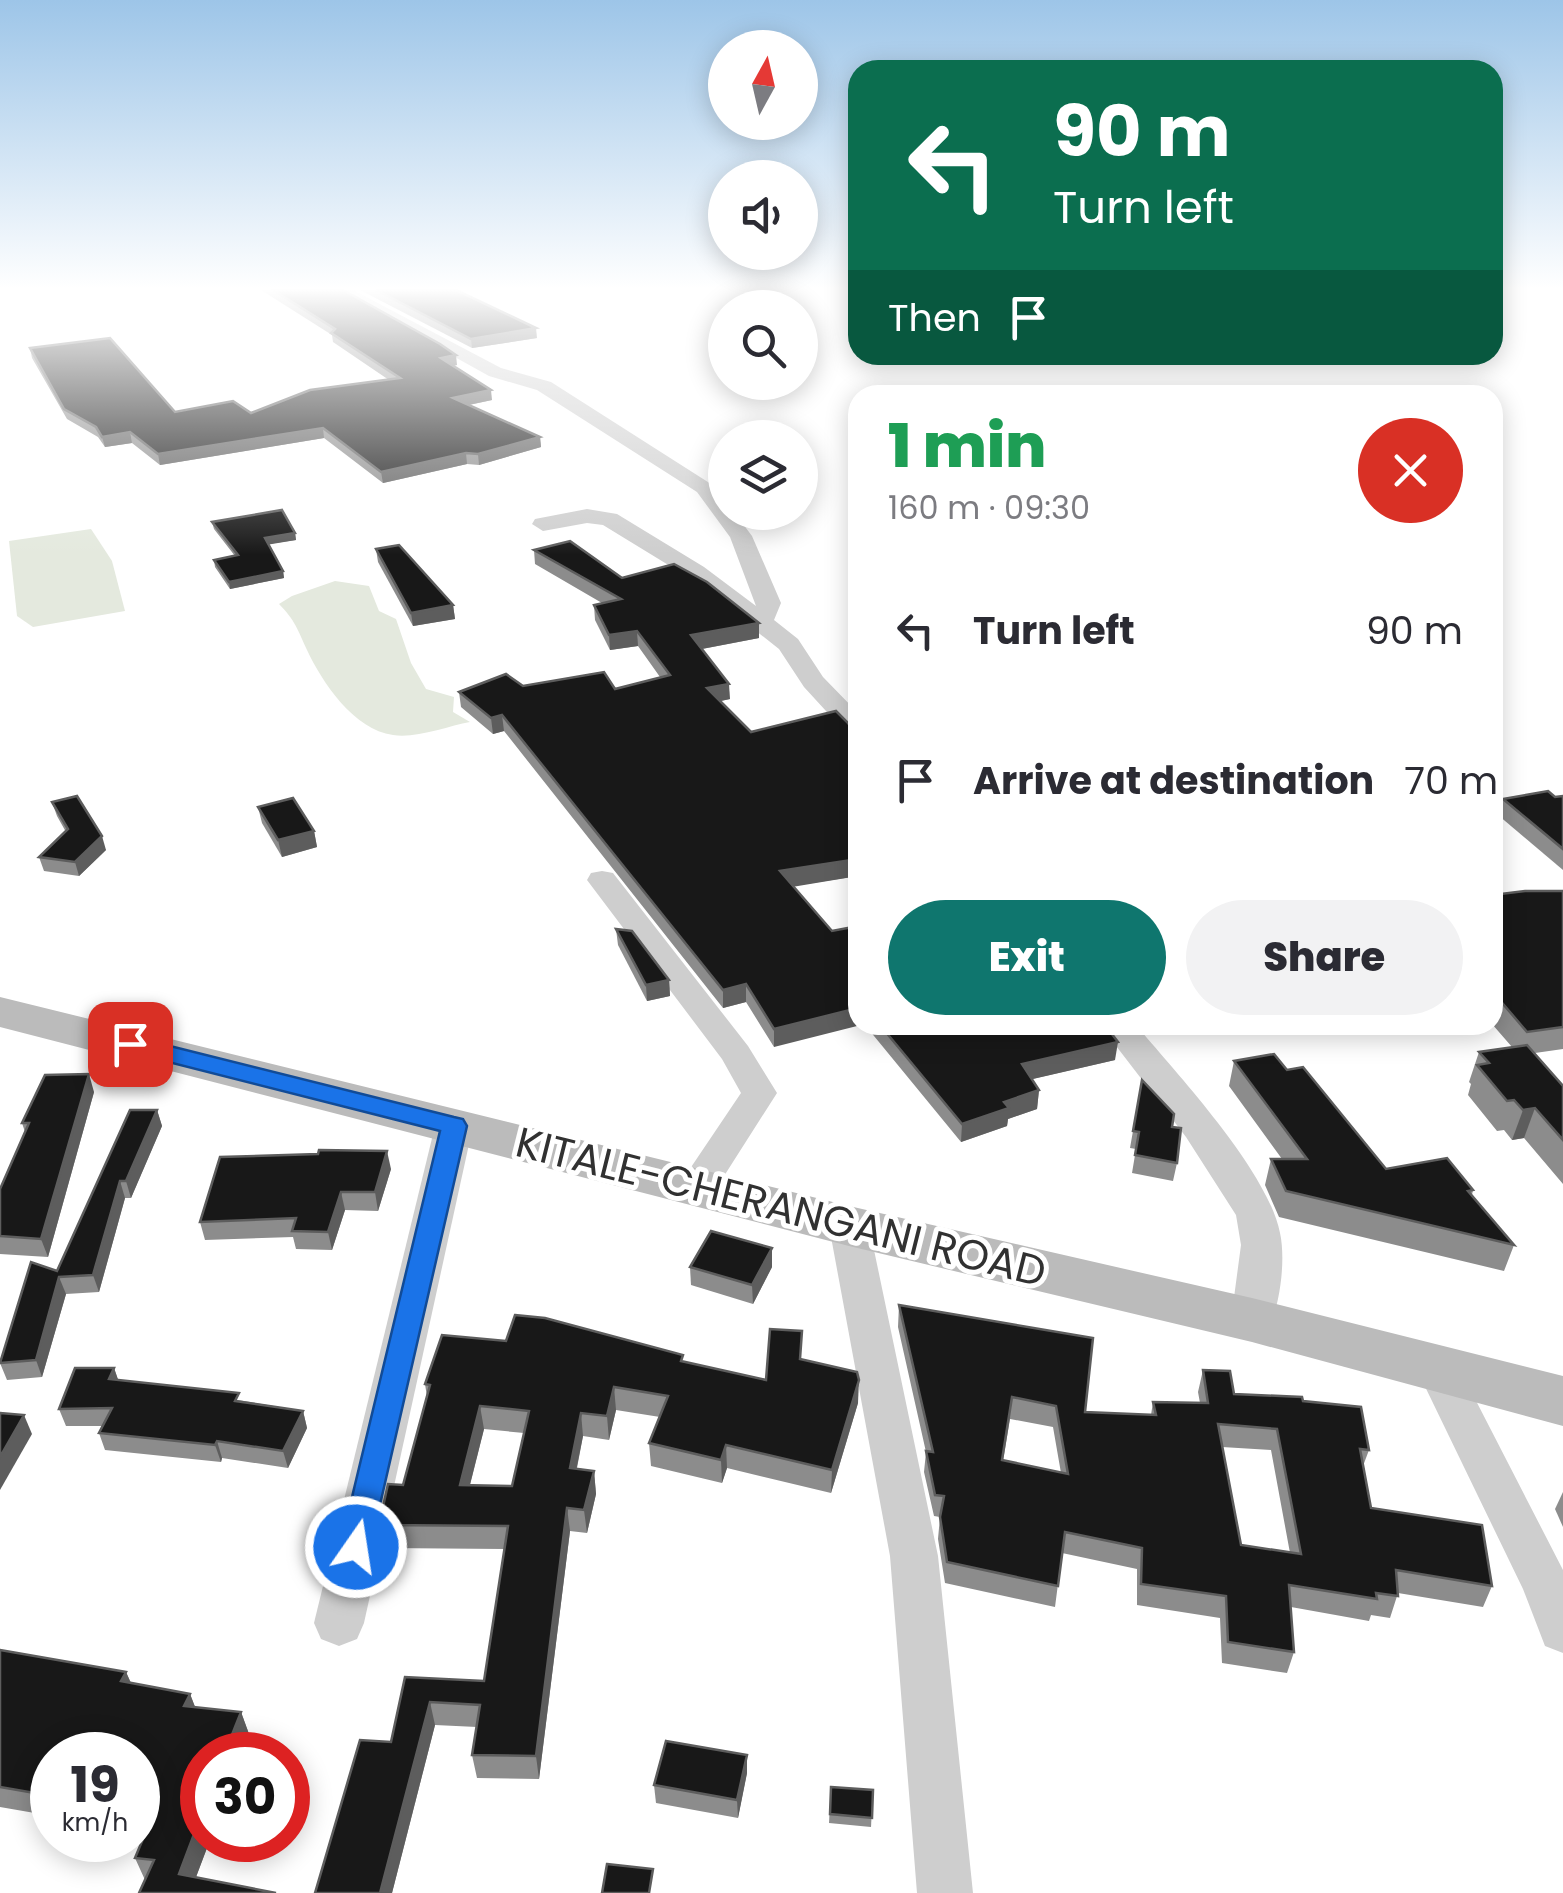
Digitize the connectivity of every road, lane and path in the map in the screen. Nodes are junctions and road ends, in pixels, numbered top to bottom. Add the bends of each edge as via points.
1 (517, 378) edge
2 (543, 524) dead end
3 (762, 620) junction
4 (848, 719) edge
5 (602, 880) dead end
6 (0, 1012) edge
7 (1125, 1035) edge
8 (454, 1126) junction
9 (696, 1188) junction
10 (849, 1226) junction
11 (1252, 1320) junction
12 (1438, 1370) junction
13 (1563, 1401) edge
14 (339, 1623) dead end
15 (1563, 1630) edge
16 (945, 1893) edge

1 - 3 street via 544,386 704,488 741,536 769,603
2 - 3 street via 609,519
3 - 4 street
5 - 9 street via 759,1093
6 - 8 main road, KITALE-CHERANGANI ROAD
7 - 11 street via 1240,1188 1262,1233
8 - 9 main road, KITALE-CHERANGANI ROAD
8 - 14 street
9 - 10 main road, KITALE-CHERANGANI ROAD
10 - 11 main road, KITALE-CHERANGANI ROAD
10 - 16 street via 914,1556
11 - 12 main road, KITALE-CHERANGANI ROAD
12 - 13 main road, KITALE-CHERANGANI ROAD
12 - 15 street

